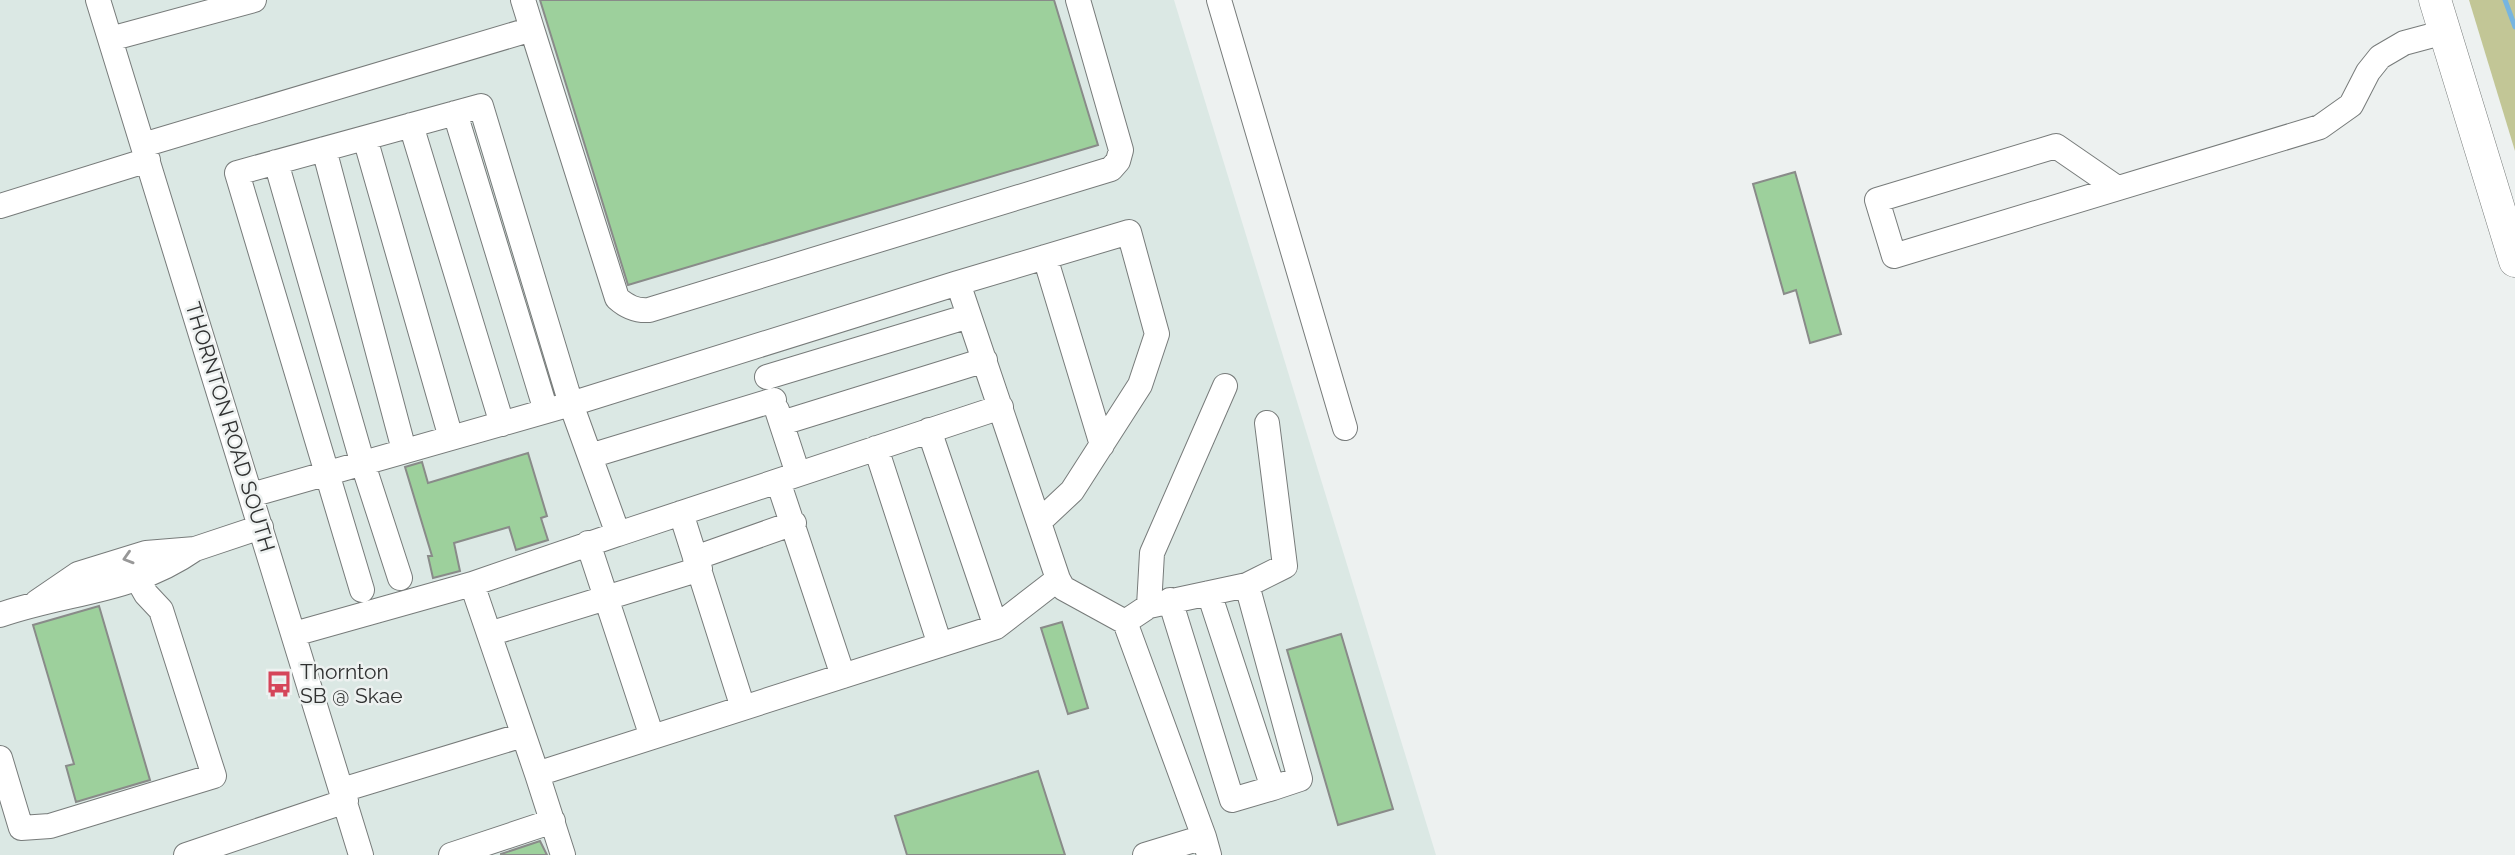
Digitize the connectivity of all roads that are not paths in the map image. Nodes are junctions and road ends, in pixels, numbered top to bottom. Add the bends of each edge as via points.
1 (98, 0) edge
2 (254, 0) edge
3 (523, 0) edge
4 (1078, 0) edge
5 (1219, 0) edge
6 (2435, 0) edge
7 (185, 10) edge
8 (532, 29) junction
9 (2445, 32) junction
10 (110, 39) junction
11 (455, 113) junction
12 (411, 125) junction
13 (365, 138) junction
14 (324, 149) junction
15 (145, 152) junction
16 (276, 162) junction
17 (2117, 188) junction
18 (0, 206) edge
19 (1045, 257) junction
20 (2515, 261) edge
21 (958, 283) junction
22 (969, 316) junction
23 (757, 346) junction
24 (985, 360) junction
25 (1225, 386) dead end
26 (771, 388) junction
27 (571, 404) junction
28 (1001, 407) junction
29 (546, 411) junction
30 (782, 423) junction
31 (1267, 423) dead end
32 (502, 424) junction
33 (1345, 428) dead end
34 (929, 430) junction
35 (451, 438) junction
36 (1102, 445) junction
37 (876, 448) junction
38 (404, 450) junction
39 (590, 456) junction
40 (362, 461) junction
41 (328, 471) junction
42 (788, 478) junction
43 (251, 495) junction
44 (681, 513) junction
45 (1040, 521) junction
46 (794, 523) junction
47 (261, 527) junction
48 (618, 534) junction
49 (588, 544) junction
50 (195, 549) junction
51 (697, 563) junction
52 (400, 578) dead end
53 (1058, 579) junction
54 (138, 580) junction
55 (472, 584) junction
56 (1247, 585) junction
57 (362, 590) dead end
58 (1209, 593) junction
59 (606, 598) junction
60 (37, 602) junction
61 (1159, 603) junction
62 (0, 614) edge
63 (1125, 622) junction
64 (996, 627) junction
65 (294, 634) junction
66 (489, 634) junction
67 (940, 645) junction
68 (842, 676) junction
69 (743, 708) junction
70 (523, 735) junction
71 (652, 737) junction
72 (0, 758) edge
73 (537, 774) junction
74 (1273, 788) junction
75 (344, 795) junction
76 (553, 821) junction
77 (1206, 846) edge
78 (186, 855) edge
79 (361, 855) edge
80 (451, 855) edge
81 (563, 855) edge
82 (1145, 855) edge

1 - 10 street, THORNTON ROAD SOUTH
2 - 7 street
3 - 8 street
4 - 8 street via 1121,150 1111,169 639,311 617,298
5 - 33 street
6 - 9 main road
7 - 10 street
8 - 15 street
9 - 17 street via 2404,43 2380,57 2351,105 2320,127
9 - 20 main road
10 - 15 street, THORNTON ROAD SOUTH
11 - 12 street
11 - 27 street via 481,106
11 - 29 street
12 - 13 street
12 - 32 street
13 - 14 street
13 - 35 street
14 - 16 street
14 - 38 street
15 - 18 street
15 - 43 street, THORNTON ROAD SOUTH
16 - 40 street
16 - 41 street via 237,173
17 - 17 street via 1894,256 1877,200 2056,146
19 - 21 street
19 - 36 street
19 - 36 street via 1129,232 1157,334 1140,385
21 - 22 street
21 - 23 street
22 - 24 street
22 - 26 street
23 - 26 street
23 - 27 street
24 - 28 street
24 - 30 street
25 - 61 street via 1152,553
26 - 30 street
26 - 39 street
27 - 29 street
27 - 39 street
28 - 34 street
28 - 45 street
29 - 32 street
30 - 42 street
31 - 56 street via 1285,566
32 - 35 street
34 - 37 street
34 - 64 street
35 - 38 street
36 - 45 street via 1072,491
37 - 42 street
37 - 67 street
38 - 40 street
39 - 48 street
40 - 41 street
40 - 52 street
41 - 43 street
41 - 57 street
42 - 44 street
42 - 46 street
43 - 47 street, THORNTON ROAD SOUTH
44 - 48 street
44 - 51 street
45 - 53 street
46 - 51 street
46 - 68 street
47 - 50 street
47 - 65 street, THORNTON ROAD SOUTH
48 - 49 street
49 - 55 street
49 - 59 street
50 - 54 street via 166,569
50 -> 60 street via 146,553 78,574
51 - 59 street
51 - 69 street
53 - 63 street via 1063,588
53 - 64 street
54 - 60 street
54 - 72 street via 161,610 214,776 50,826 21,828
55 - 65 street
55 - 66 street
56 - 58 street
56 - 74 street via 1300,779
58 - 61 street
58 - 74 street
59 - 66 street
59 - 71 street
60 - 62 street
61 - 63 street
61 - 74 street via 1232,800
63 - 77 street
64 - 67 street
65 - 75 street, THORNTON ROAD SOUTH
66 - 70 street
67 - 68 street
68 - 69 street
69 - 71 street
70 - 73 street
70 - 75 street
71 - 73 street
73 - 76 street
75 - 78 street
75 - 79 street, THORNTON ROAD SOUTH
76 - 80 street
76 - 81 street
77 - 82 street

